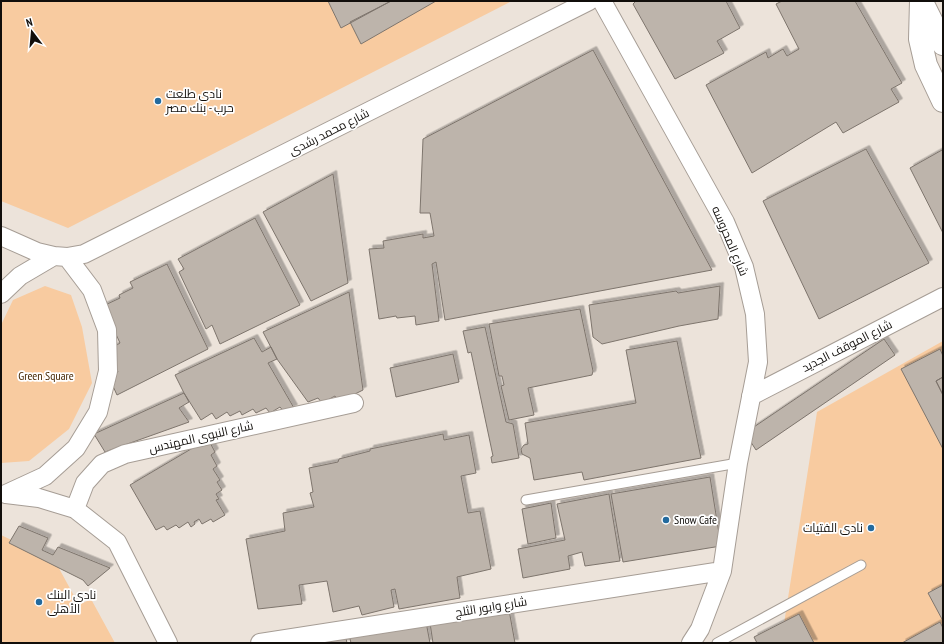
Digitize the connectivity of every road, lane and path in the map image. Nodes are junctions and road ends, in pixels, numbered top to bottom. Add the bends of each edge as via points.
1 (589, 1) edge
2 (602, 1) edge
3 (921, 1) edge
4 (943, 44) edge
5 (943, 101) edge
6 (1, 236) edge
7 (61, 256) junction
8 (1, 294) edge
9 (943, 297) edge
10 (751, 396) junction
11 (354, 403) dead end
12 (738, 463) junction
13 (4, 493) edge
14 (526, 500) dead end
15 (75, 509) junction
16 (861, 565) dead end
17 (722, 571) junction
18 (168, 643) edge
19 (260, 643) edge
20 (691, 643) edge
21 (717, 643) edge

1 - 7 street, شارع محمد رشدى via 84,254
2 - 10 street, شارع المحروسه via 725,222 744,266 755,314 758,362
3 - 4 main road
3 - 5 main road via 920,39 926,64
6 - 7 street, شارع محمد رشدى via 37,252
7 - 8 street via 20,276
7 - 13 street via 92,290 107,330 108,372 98,412 76,448 45,476
9 - 10 street, شارع الموقف الجديد
10 - 12 street, شارع المحروسه
11 - 15 street, شارع النبوى المهندس via 125,454 102,464 84,483
12 - 14 lane
12 - 17 street, شارع المحروسه
13 - 15 street via 39,498
15 - 18 street via 117,542
16 - 21 lane
17 - 19 street, شارع وابور الثلج
17 - 20 street, شارع المحروسه via 700,628

